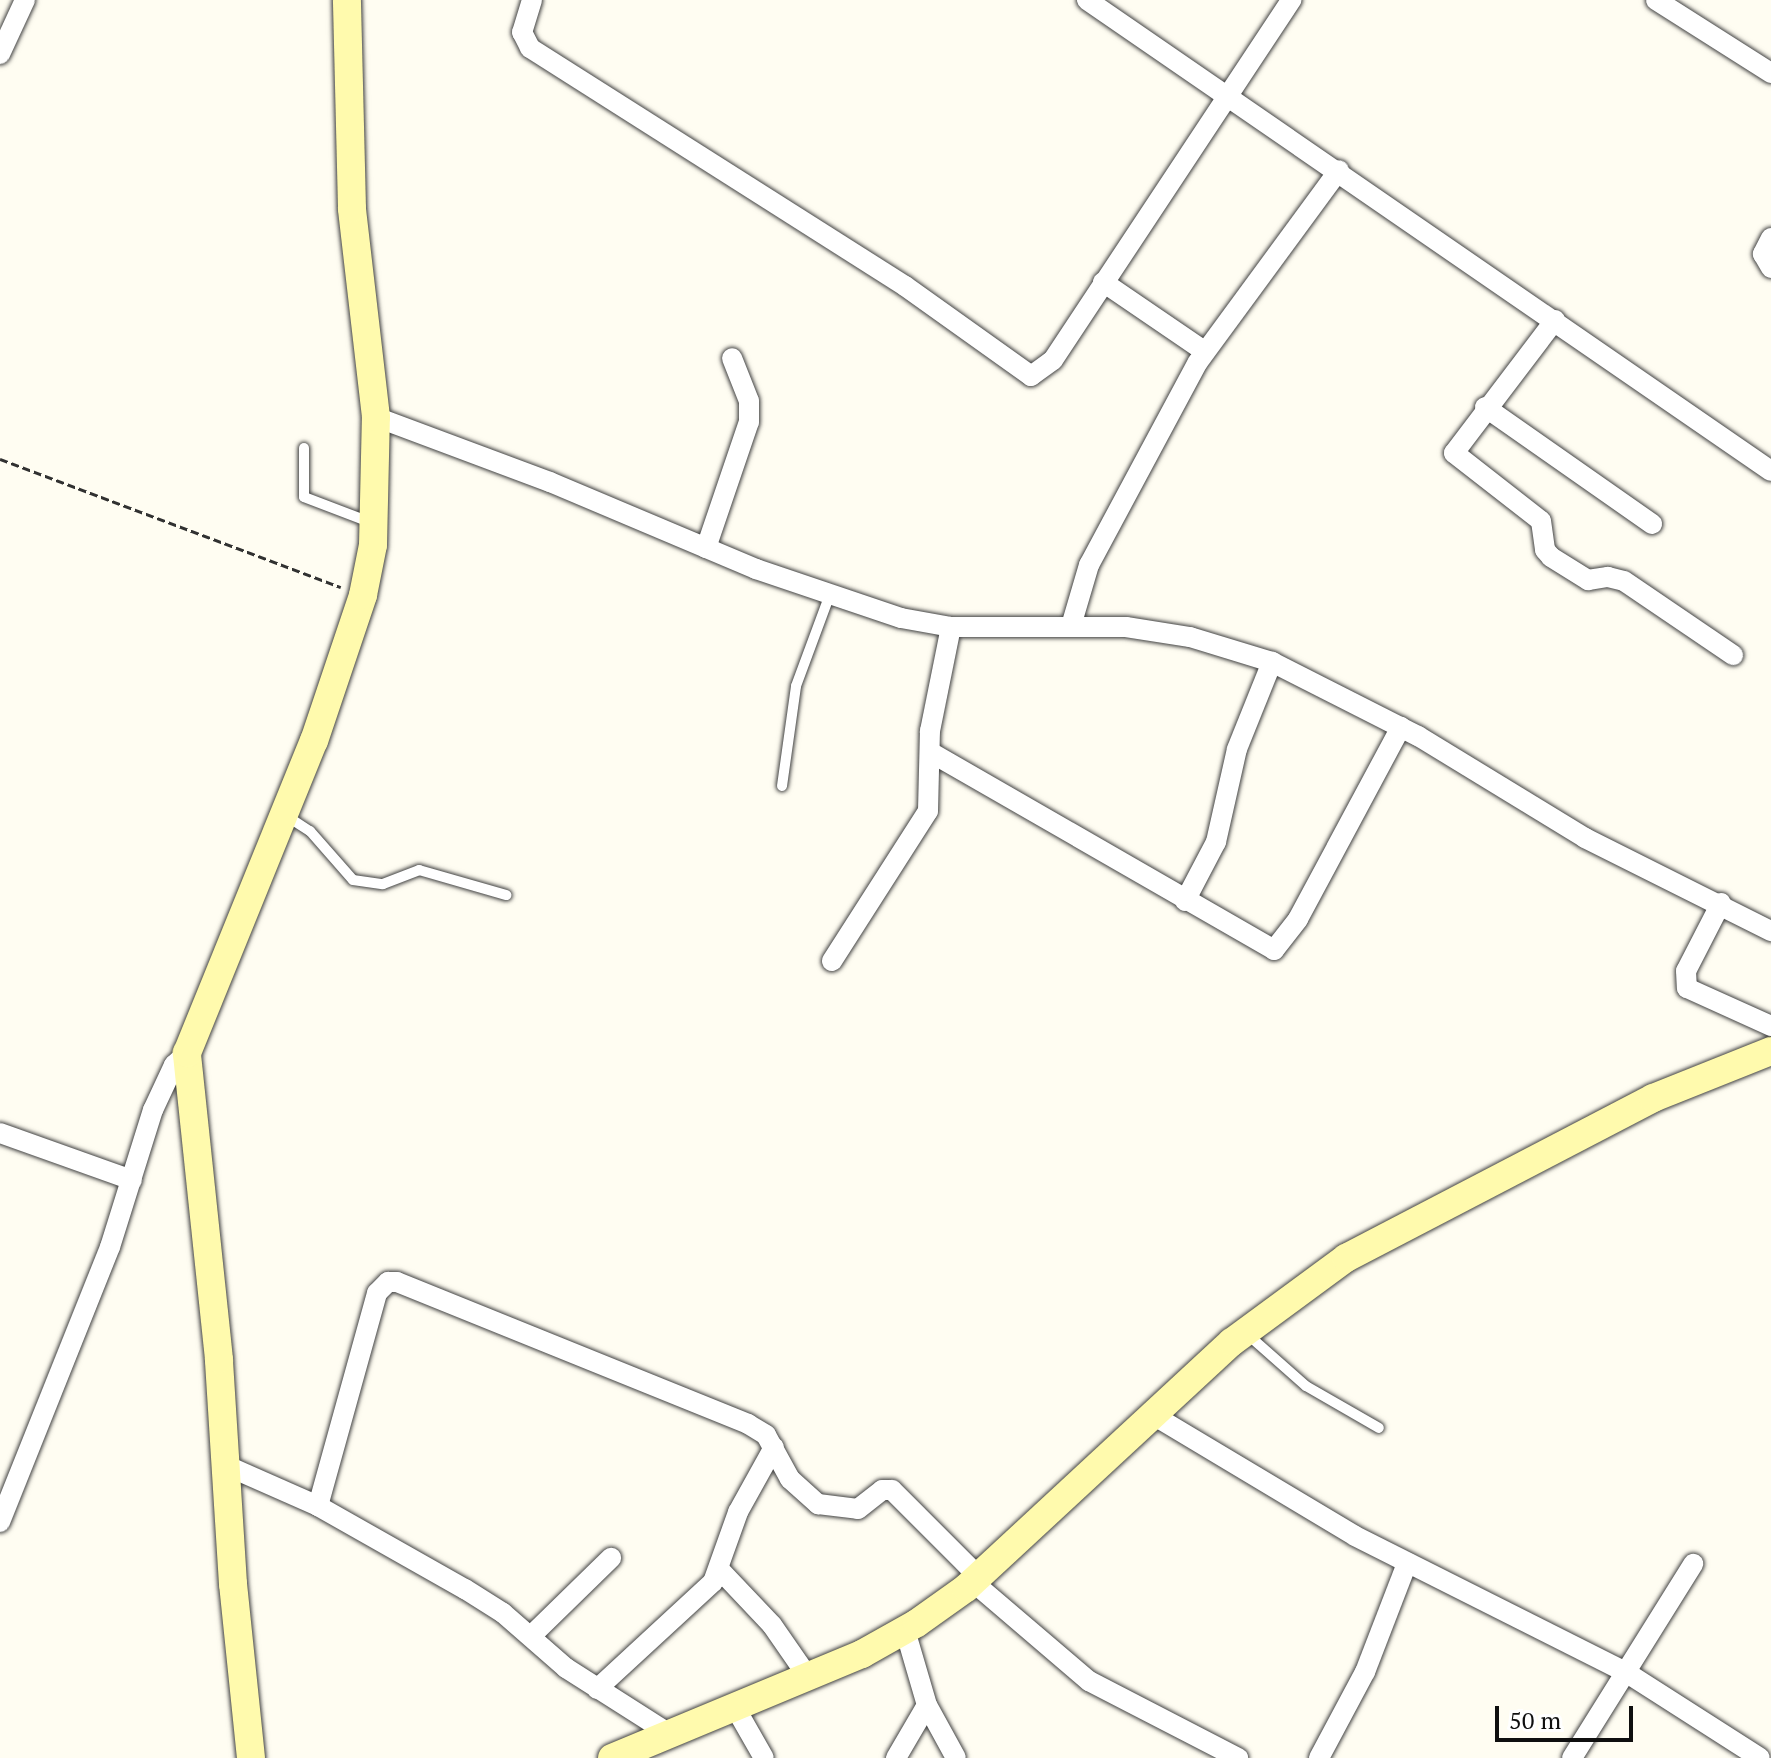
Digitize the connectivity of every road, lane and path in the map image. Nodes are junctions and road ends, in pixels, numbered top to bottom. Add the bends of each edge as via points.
1 (25, 0) edge
2 (347, 0) edge
3 (532, 0) edge
4 (1087, 0) edge
5 (1291, 0) edge
6 (1656, 0) edge
7 (0, 54) edge
8 (1771, 73) edge
9 (1227, 94) junction
10 (1339, 170) junction
11 (1771, 238) edge
12 (1771, 268) edge
13 (1103, 282) junction
14 (1555, 320) junction
15 (1204, 351) junction
16 (732, 358) dead end
17 (1485, 407) junction
18 (376, 417) junction
19 (304, 448) dead end
20 (0, 459) edge
21 (1771, 471) edge
22 (374, 524) junction
23 (1652, 524) dead end
24 (706, 548) junction
25 (363, 595) junction
26 (829, 597) junction
27 (1071, 626) junction
28 (951, 627) junction
29 (1733, 655) dead end
30 (1272, 662) junction
31 (1401, 727) junction
32 (930, 752) junction
33 (782, 786) dead end
34 (283, 815) junction
35 (506, 895) dead end
36 (1185, 901) junction
37 (1721, 903) junction
38 (1771, 931) edge
39 (832, 961) dead end
40 (1771, 1026) edge
41 (188, 1047) junction
42 (1771, 1051) edge
43 (0, 1133) edge
44 (132, 1180) junction
45 (1244, 1332) junction
46 (1153, 1415) junction
47 (1379, 1428) dead end
48 (774, 1447) junction
49 (225, 1465) junction
50 (318, 1506) junction
51 (0, 1522) edge
52 (611, 1558) dead end
53 (1407, 1563) junction
54 (1693, 1564) dead end
55 (719, 1569) junction
56 (975, 1579) junction
57 (905, 1630) junction
58 (531, 1636) junction
59 (1624, 1671) junction
60 (808, 1677) junction
61 (597, 1689) junction
62 (927, 1705) junction
63 (736, 1709) junction
64 (671, 1735) junction
65 (251, 1758) edge
66 (612, 1758) edge
67 (764, 1758) edge
68 (896, 1758) edge
69 (956, 1758) edge
70 (1238, 1758) edge
71 (1319, 1758) edge
72 (1572, 1758) edge
73 (1760, 1758) edge

1 - 7 street
2 - 18 street via 352,208
3 - 13 street via 522,32 530,48 905,286 1019,372 1031,376 1045,370
4 - 9 street
5 - 9 street
6 - 8 street
9 - 10 street
9 - 13 street
10 - 14 street
10 - 15 street
11 - 12 street via 1763,254
13 - 15 street
14 - 17 street
14 - 21 street
15 - 27 street via 1103,536
16 - 24 street via 749,401 749,422
17 - 23 street
17 - 29 street via 1454,453 1541,521 1551,557 1588,580 1624,581
18 - 22 street
18 - 24 street
19 - 22 lane via 304,497
20 - 25 path
22 - 25 street
24 - 26 street
25 - 34 street
26 - 28 street
26 - 33 lane via 796,686
27 - 28 street
27 - 30 street via 1190,637
28 - 32 street via 935,693
30 - 31 street
30 - 36 street via 1237,749 1216,842
31 - 36 street via 1279,949 1262,947
31 - 37 street via 1572,831
32 - 36 street
32 - 39 street via 928,811
34 - 35 lane via 310,831 353,880 383,884 419,870
34 - 41 street
37 - 38 street
37 - 40 street via 1686,971 1687,988
41 - 44 street via 165,1082
41 - 49 street
42 - 45 street via 1653,1098 1356,1252
43 - 44 street
44 - 51 street
45 - 46 street
45 - 47 lane via 1306,1386
46 - 53 street via 1286,1498
46 - 56 street
48 - 50 street via 748,1424 388,1282 377,1293
48 - 55 street via 738,1512
48 - 56 street via 790,1479 818,1504 858,1509 882,1490 892,1490
49 - 50 street
49 - 65 street
50 - 58 street via 465,1589
52 - 58 street
53 - 59 street
53 - 71 street via 1365,1672
54 - 59 street
55 - 60 street via 772,1625
55 - 61 street via 702,1594
56 - 57 street
56 - 70 street via 1089,1681
57 - 60 street
57 - 62 street
58 - 61 street
59 - 72 street
59 - 73 street
60 - 63 street
61 - 64 street
62 - 68 street
62 - 69 street
63 - 64 street
63 - 67 street
64 - 66 street

